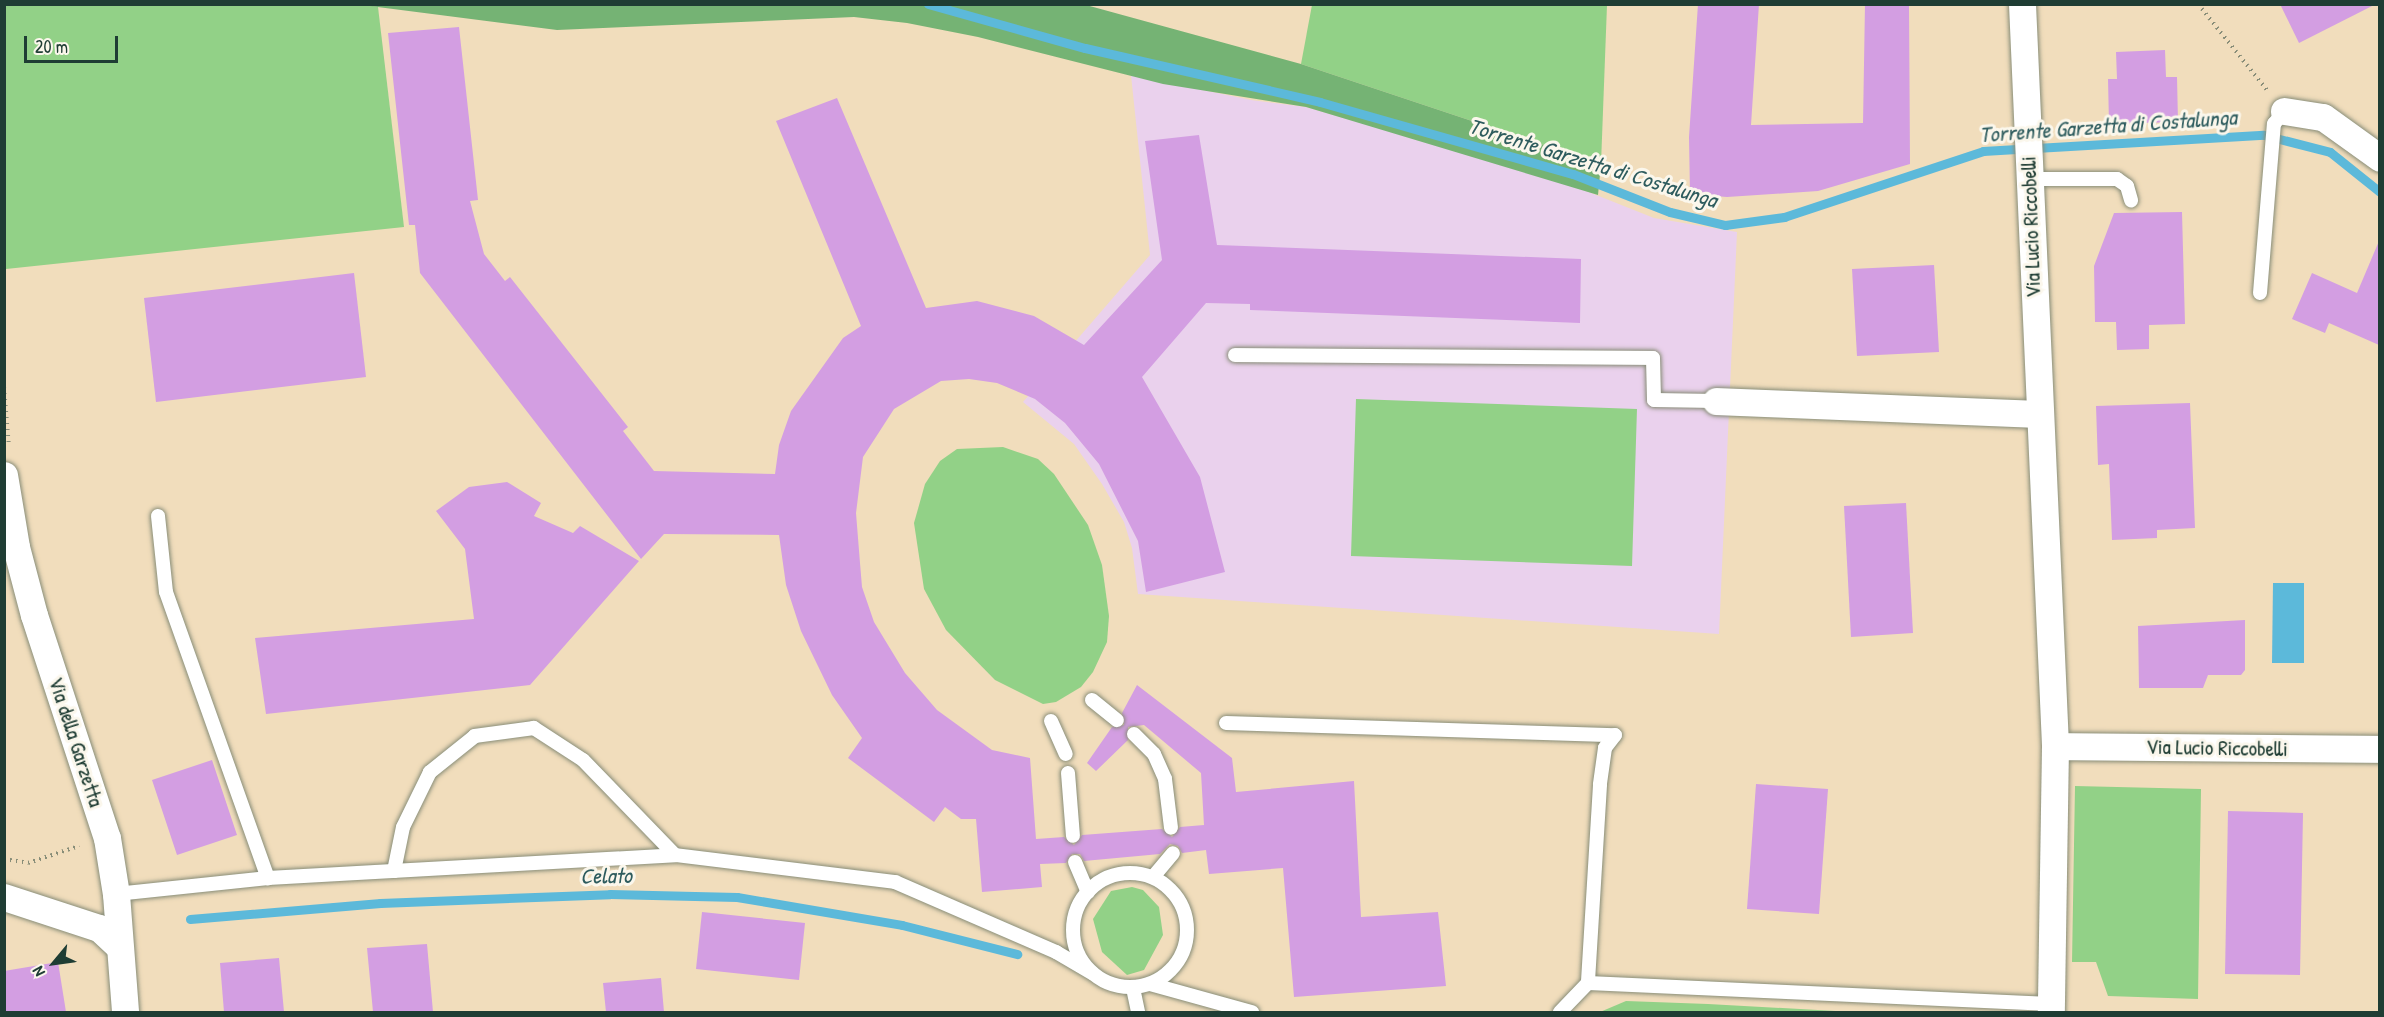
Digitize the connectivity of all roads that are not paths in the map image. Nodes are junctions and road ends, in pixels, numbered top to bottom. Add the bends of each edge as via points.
1 (2022, 4) edge
2 (2279, 118) joint
3 (2028, 158) junction
4 (2379, 158) edge
5 (2132, 200) dead end
6 (2260, 293) dead end
7 (1235, 355) dead end
8 (1716, 401) joint
9 (2038, 414) junction
10 (4, 475) edge
11 (158, 516) dead end
12 (1092, 700) dead end
13 (1117, 720) dead end
14 (1051, 721) dead end
15 (1226, 723) dead end
16 (1134, 734) dead end
17 (2055, 746) junction
18 (2379, 749) edge
19 (1066, 754) dead end
20 (1068, 773) dead end
21 (1171, 828) dead end
22 (1072, 836) dead end
23 (1173, 853) dead end
24 (675, 855) junction
25 (1075, 862) dead end
26 (394, 871) junction
27 (1153, 877) junction
28 (268, 878) junction
29 (1088, 892) junction
30 (117, 894) junction
31 (4, 897) edge
32 (118, 946) junction
33 (1092, 973) junction
34 (1588, 982) junction
35 (1150, 984) junction
36 (1133, 988) junction
37 (2051, 1008) edge
38 (125, 1012) edge
39 (1138, 1012) edge
40 (1252, 1012) edge
41 (1560, 1012) edge

1 - 3 street, Via Lucio Riccobelli
2 - 4 street via 2323,117
2 - 6 lane via 2271,149
3 - 5 lane via 2116,179 2127,186
3 - 9 street, Via Lucio Riccobelli
7 - 8 lane via 1653,358 1654,400
8 - 9 street
9 - 17 street, Via Lucio Riccobelli
10 - 30 street, Via della Garzetta via 16,547 107,838
11 - 28 lane via 166,592
12 - 13 lane
14 - 19 lane
15 - 34 lane via 1615,735 1605,748 1600,785
16 - 21 lane via 1154,754 1166,779
17 - 18 street, Via Lucio Riccobelli
17 - 37 street, Via Lucio Riccobelli
20 - 22 lane
23 - 27 lane
24 - 26 lane
24 - 26 lane via 583,760 534,728 475,736 430,772 403,827
24 - 33 lane via 895,882 1056,952
25 - 29 lane
26 - 28 lane
27 - 29 lane via 1130,873 1107,878
27 - 35 lane via 1178,900 1188,932 1182,954 1169,973
28 - 30 lane
29 - 33 lane via 1073,924 1074,942
30 - 32 street, Via della Garzetta
31 - 32 street via 99,928
32 - 38 street, Via della Garzetta
33 - 36 lane via 1111,984
34 - 37 lane
34 - 41 lane
35 - 36 lane
35 - 40 lane
36 - 39 lane

